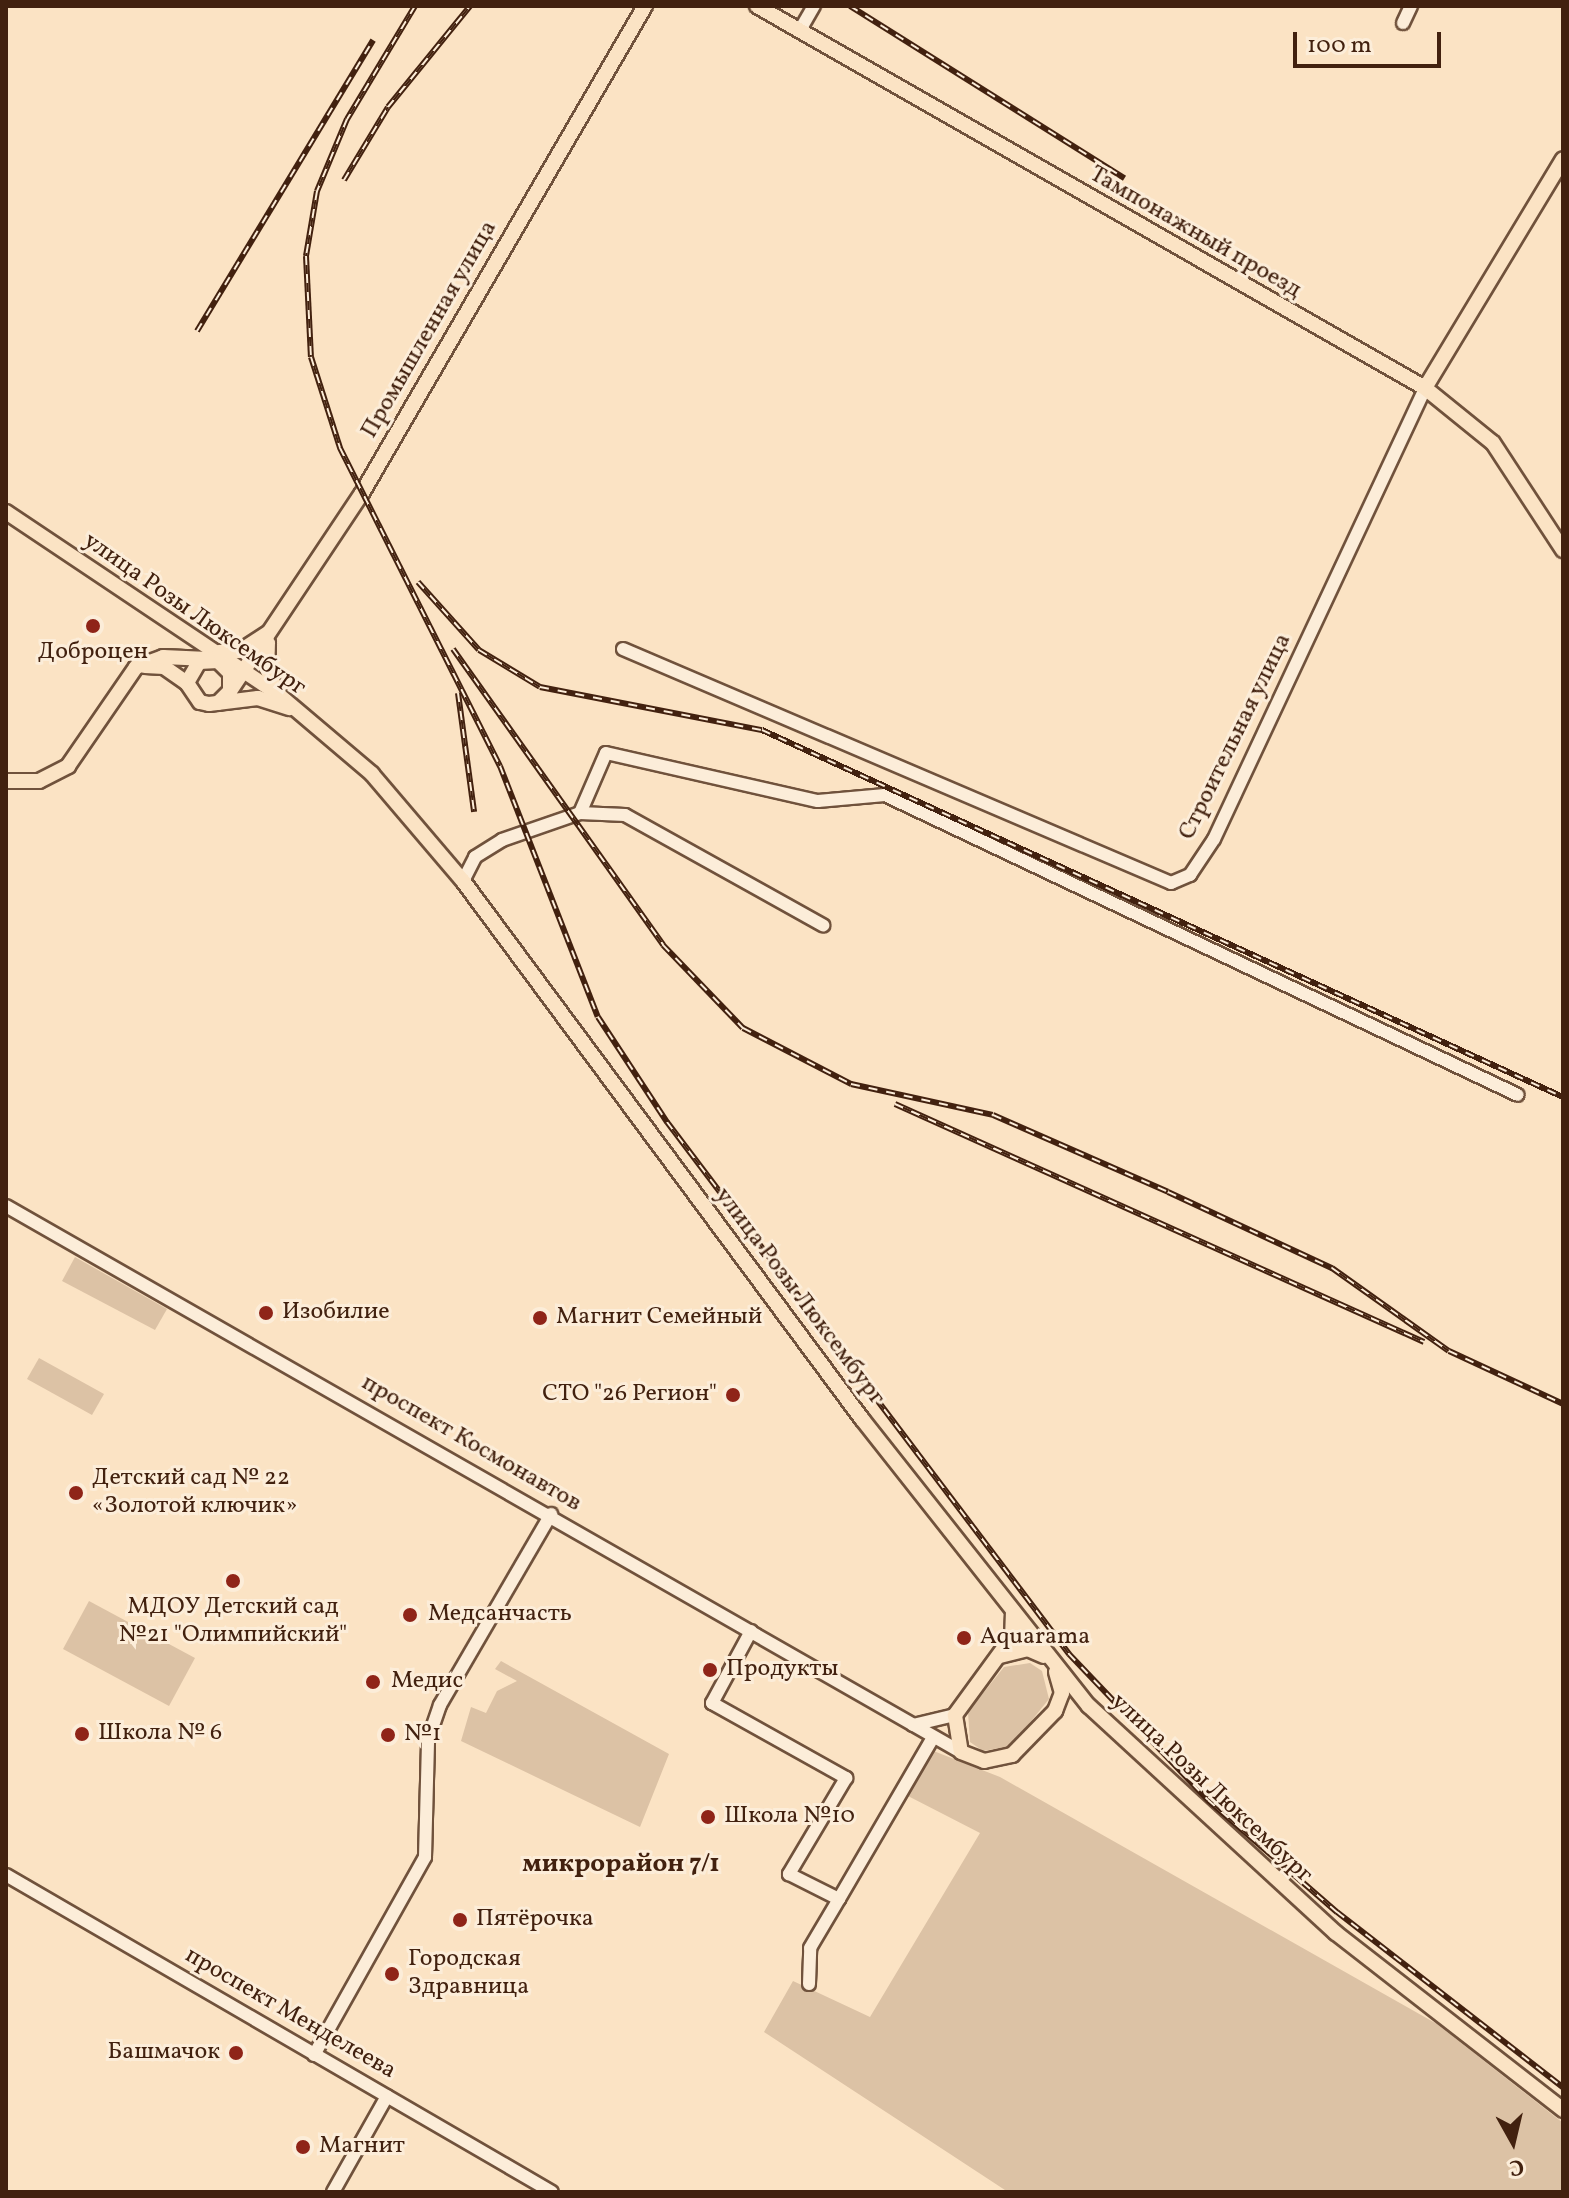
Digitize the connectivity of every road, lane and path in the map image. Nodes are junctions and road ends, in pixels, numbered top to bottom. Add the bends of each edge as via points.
1 (645, 6) edge
2 (757, 6) edge
3 (814, 6) edge
4 (1411, 6) edge
5 (1403, 23) dead end
6 (800, 30) junction
7 (1563, 159) edge
8 (1425, 388) junction
9 (6, 512) edge
10 (1563, 550) edge
11 (159, 616) junction
12 (270, 634) junction
13 (623, 649) dead end
14 (213, 656) junction
15 (185, 657) junction
16 (136, 667) junction
17 (248, 673) junction
18 (187, 681) junction
19 (279, 695) junction
20 (223, 698) junction
21 (296, 712) junction
22 (6, 781) edge
23 (580, 813) junction
24 (463, 881) junction
25 (823, 925) dead end
26 (1518, 1095) dead end
27 (6, 1206) edge
28 (551, 1514) junction
29 (1013, 1611) junction
30 (751, 1631) junction
31 (1000, 1656) junction
32 (1053, 1662) junction
33 (1089, 1706) junction
34 (1055, 1711) junction
35 (955, 1715) junction
36 (912, 1725) junction
37 (932, 1739) junction
38 (961, 1752) junction
39 (6, 1875) edge
40 (839, 1899) junction
41 (809, 1984) dead end
42 (314, 2055) junction
43 (387, 2096) junction
44 (1563, 2110) edge
45 (333, 2192) edge
46 (552, 2192) edge

1 - 12 main road, Промышленная улица via 362,493
2 - 6 main road, Тампонажный проезд
3 - 6 street
4 - 5 street
6 - 8 main road, Тампонажный проезд
7 - 8 main road, Строительная улица
8 - 10 main road, Тампонажный проезд via 1493,443
8 - 13 street, Строительная улица via 1214,839 1190,875 1171,883
9 - 11 main road, улица Розы Люксембург
11 - 14 main road, улица Розы Люксембург
11 - 15 main road
12 - 14 main road via 240,651
12 - 17 main road, Промышленная улица
12 - 19 main road via 267,669
14 - 15 main road
14 - 17 main road, улица Розы Люксембург
14 - 18 main road
14 - 20 main road via 227,667
15 - 16 main road
15 - 18 main road
16 - 18 main road via 159,666
16 - 22 main road via 68,766 39,781
17 - 19 main road, улица Розы Люксембург
17 - 20 main road, Промышленная улица
18 - 20 main road via 197,701
19 - 21 main road, улица Розы Люксембург
20 - 21 main road via 258,698
21 - 24 main road, улица Розы Люксембург via 372,774
23 - 24 street via 502,840 475,857
23 - 25 street via 625,815
23 - 26 street via 606,753 818,801 885,795
24 - 29 main road, улица Розы Люксембург
27 - 28 street, проспект Космонавтов
28 - 30 street, проспект Космонавтов
28 - 42 street via 440,1705 428,1740 425,1857
29 - 31 main road via 1012,1637
29 - 32 main road, улица Розы Люксембург
30 - 36 street, проспект Космонавтов
30 - 40 street via 712,1703 846,1778 789,1874
31 - 32 main road via 1028,1649
31 - 35 main road
32 - 33 main road, улица Розы Люксембург
32 - 34 main road via 1062,1693
33 - 34 main road
33 - 44 main road, улица Розы Люксембург via 1336,1933
34 - 38 main road via 1005,1759 984,1761
35 - 36 street
35 - 38 main road
36 - 37 street, проспект Космонавтов
37 - 38 street, проспект Космонавтов
37 - 40 street
39 - 42 street, проспект Менделеева
40 - 41 street via 810,1948
42 - 43 street, проспект Менделеева
43 - 45 street
43 - 46 street, проспект Менделеева

